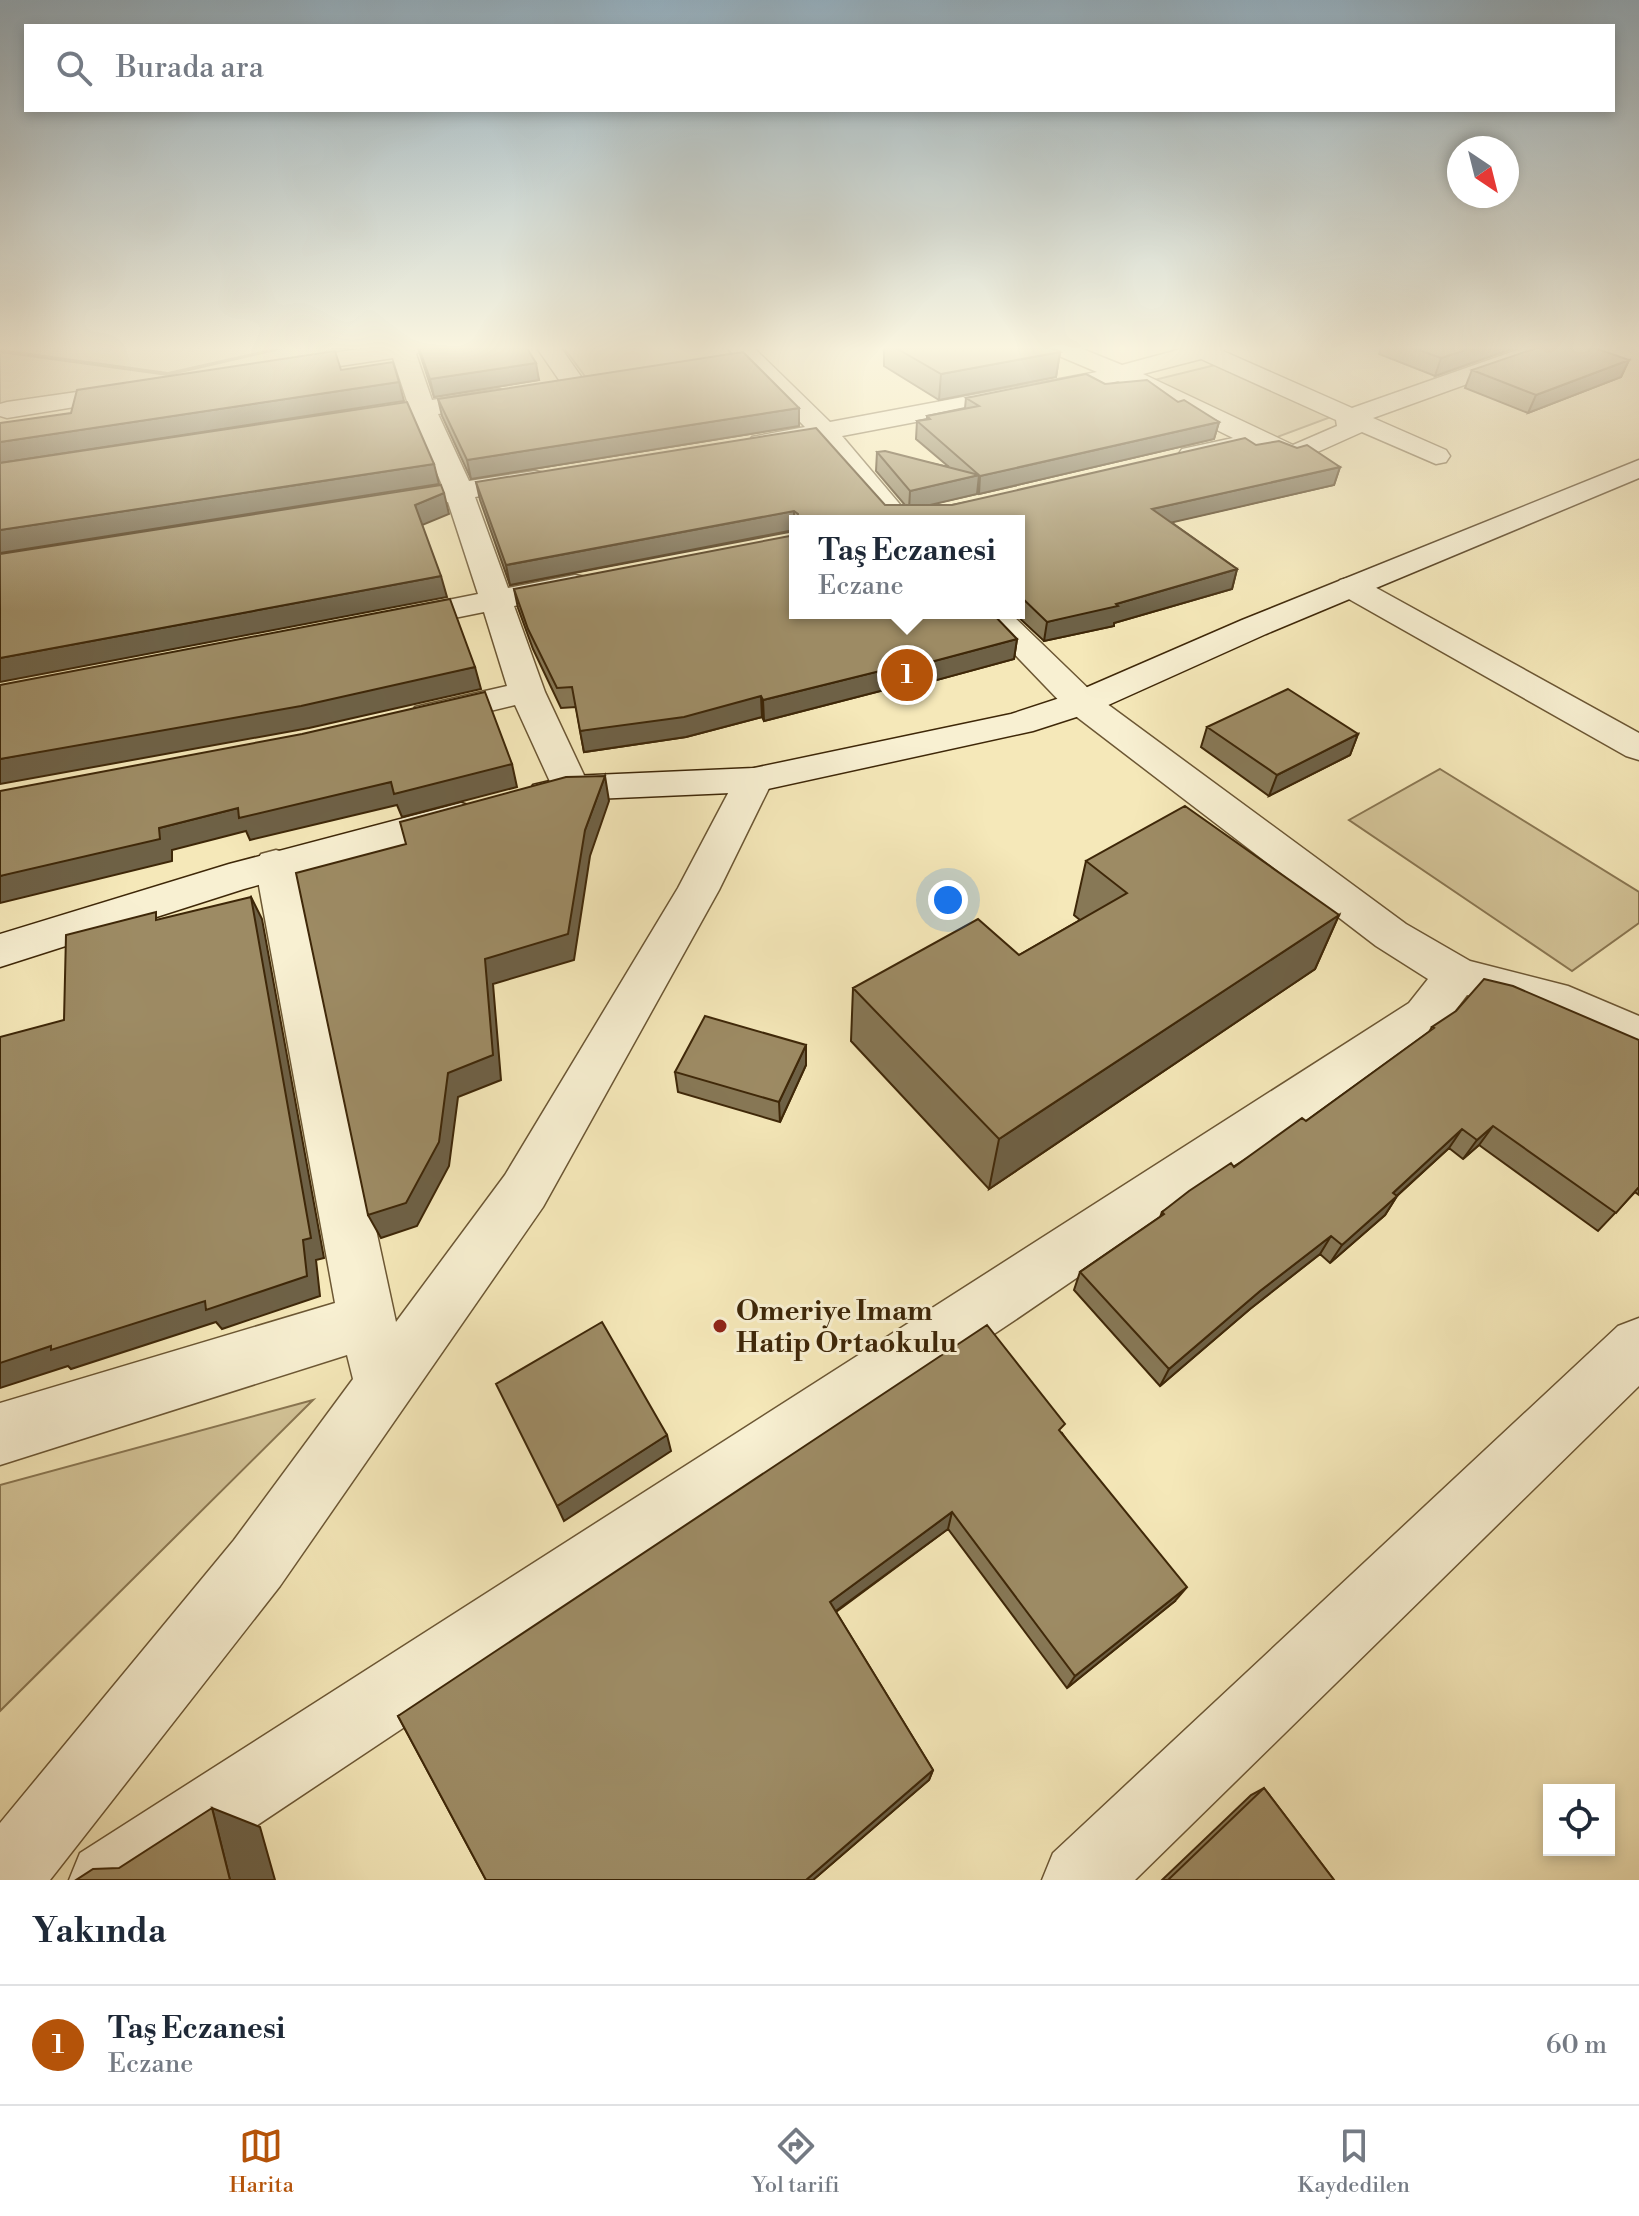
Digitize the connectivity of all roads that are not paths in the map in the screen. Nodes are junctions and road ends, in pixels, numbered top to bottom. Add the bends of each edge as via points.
1 (434, 436) edge
2 (809, 436) edge
3 (828, 436) edge
4 (1250, 436) edge
5 (1337, 436) edge
6 (1390, 436) edge
7 (1259, 440) junction
8 (734, 448) edge
9 (1436, 456) dead end
10 (1169, 461) edge
11 (1639, 468) edge
12 (566, 474) edge
13 (459, 491) junction
14 (367, 506) edge
15 (894, 515) edge
16 (603, 578) edge
17 (1351, 587) junction
18 (495, 601) junction
19 (997, 619) edge
20 (371, 624) edge
21 (527, 692) junction
22 (1082, 703) junction
23 (388, 724) edge
24 (1639, 748) edge
25 (754, 780) junction
26 (571, 788) junction
27 (276, 864) junction
28 (0, 951) edge
29 (1457, 975) junction
30 (1639, 1036) edge
31 (367, 1321) junction
32 (1639, 1346) edge
33 (385, 1386) junction
34 (0, 1434) edge
35 (2, 1880) edge
36 (107, 1880) edge
37 (1080, 1880) edge

1 - 13 street
2 - 8 street
3 - 15 street
4 - 7 street
5 - 7 street via 1293,455
6 - 9 street
7 - 10 street
11 - 17 street
12 - 13 street
13 - 14 street
13 - 18 street
16 - 18 street
17 - 22 street
17 - 24 street
18 - 20 street
18 - 21 street
19 - 22 street
21 - 23 street
21 - 26 street
22 - 25 street via 1005,726
22 - 29 street via 1391,935
25 - 26 street
25 - 33 street via 698,890 524,1191
26 - 27 street
27 - 28 street
27 - 31 street
29 - 30 street via 1552,998
29 - 36 street via 1425,1016
31 - 33 street
31 - 34 street
32 - 37 street
33 - 35 street via 257,1563

